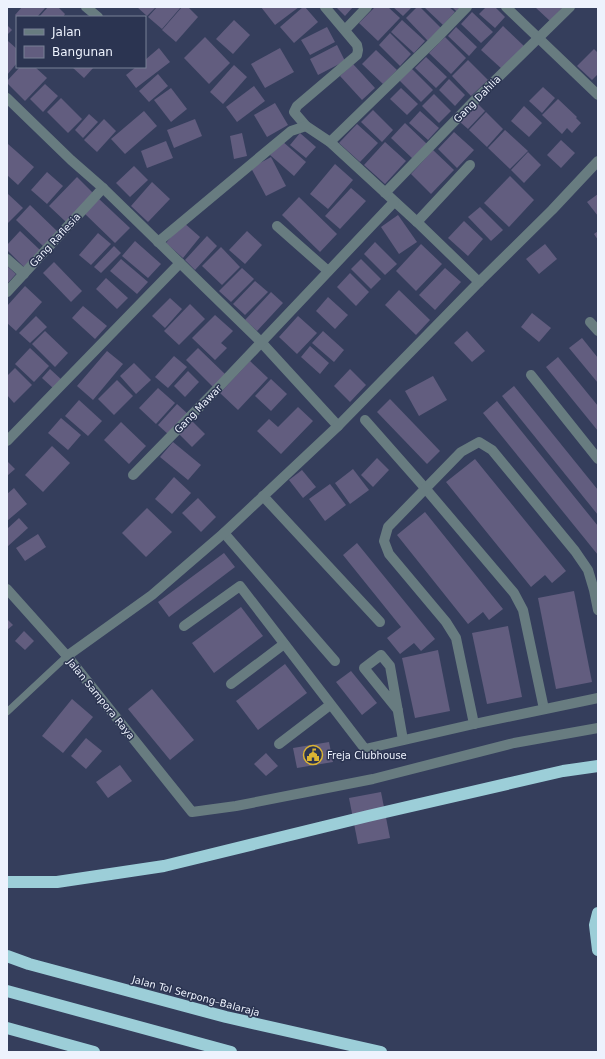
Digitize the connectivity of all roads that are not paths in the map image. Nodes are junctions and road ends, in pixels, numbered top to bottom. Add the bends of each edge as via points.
1 (86, 7) edge
2 (325, 7) edge
3 (367, 7) edge
4 (467, 7) edge
5 (506, 7) edge
6 (570, 7) edge
7 (97, 16) edge
8 (345, 30) junction
9 (539, 39) junction
10 (598, 95) edge
11 (7, 98) edge
12 (306, 126) junction
13 (330, 142) junction
14 (598, 161) edge
15 (470, 165) dead end
16 (104, 188) junction
17 (385, 193) junction
18 (394, 202) junction
19 (417, 222) junction
20 (277, 226) dead end
21 (158, 242) junction
22 (7, 258) edge
23 (180, 263) junction
24 (328, 271) junction
25 (24, 274) junction
26 (479, 282) junction
27 (7, 292) edge
28 (590, 322) dead end
29 (598, 331) edge
30 (261, 342) junction
31 (530, 375) dead end
32 (365, 420) dead end
33 (338, 426) junction
34 (7, 441) edge
35 (598, 459) edge
36 (133, 475) dead end
37 (425, 488) junction
38 (263, 496) junction
39 (224, 533) junction
40 (7, 589) edge
41 (598, 610) edge
42 (380, 622) dead end
43 (184, 626) dead end
44 (284, 644) junction
45 (67, 656) junction
46 (335, 661) dead end
47 (231, 684) dead end
48 (598, 698) edge
49 (330, 704) junction
50 (544, 709) junction
51 (398, 710) junction
52 (7, 712) edge
53 (474, 724) junction
54 (598, 728) edge
55 (403, 740) junction
56 (279, 744) dead end
57 (598, 766) edge
58 (7, 882) edge
59 (598, 913) edge
60 (598, 950) edge
61 (7, 956) edge
62 (7, 991) edge
63 (7, 1028) edge
64 (94, 1052) edge
65 (231, 1052) edge
66 (381, 1052) edge

1 - 7 street
2 - 8 street
3 - 8 street
4 - 13 street
5 - 9 street
6 - 9 street, Gang Dahlia
8 - 12 street via 357,45 357,55 294,109
9 - 10 street
9 - 17 street, Gang Dahlia via 475,100
11 - 16 street
12 - 13 street
12 - 21 street via 291,132
13 - 17 street
14 - 26 street
15 - 19 street
16 - 21 street
16 - 25 street, Gang Raflesia
17 - 18 street
18 - 19 street
18 - 24 street, Gang Mawar
19 - 26 street
20 - 24 street
21 - 23 street
22 - 25 street
23 - 30 street
23 - 34 street
24 - 30 street, Gang Mawar
25 - 27 street, Gang Raflesia
26 - 33 street
28 - 29 street
30 - 33 street
30 - 36 street, Gang Mawar
31 - 35 street
32 - 37 street
33 - 38 street
37 - 41 street via 461,452 479,442 492,450 588,570
37 - 50 street via 514,593 524,610
37 - 53 street via 388,527 384,541 389,554 446,622 456,638
38 - 39 street
38 - 42 street
39 - 45 street via 152,595
39 - 46 street
40 - 45 street, Jalan Sampora Raya
43 - 44 street via 240,586
44 - 47 street
44 - 49 street
45 - 52 lane
45 - 54 street, Jalan Sampora Raya via 192,812 373,779 514,743
48 - 50 street
49 - 55 street via 365,749
49 - 56 street
50 - 53 street
51 - 51 street via 364,668 381,655 390,666
51 - 55 street
53 - 55 street
57 - 58 highway via 375,814 164,866 57,882
59 - 60 highway via 595,925
61 - 66 highway, Jalan Tol Serpong–Balaraja via 226,1017
62 - 65 highway
63 - 64 highway

